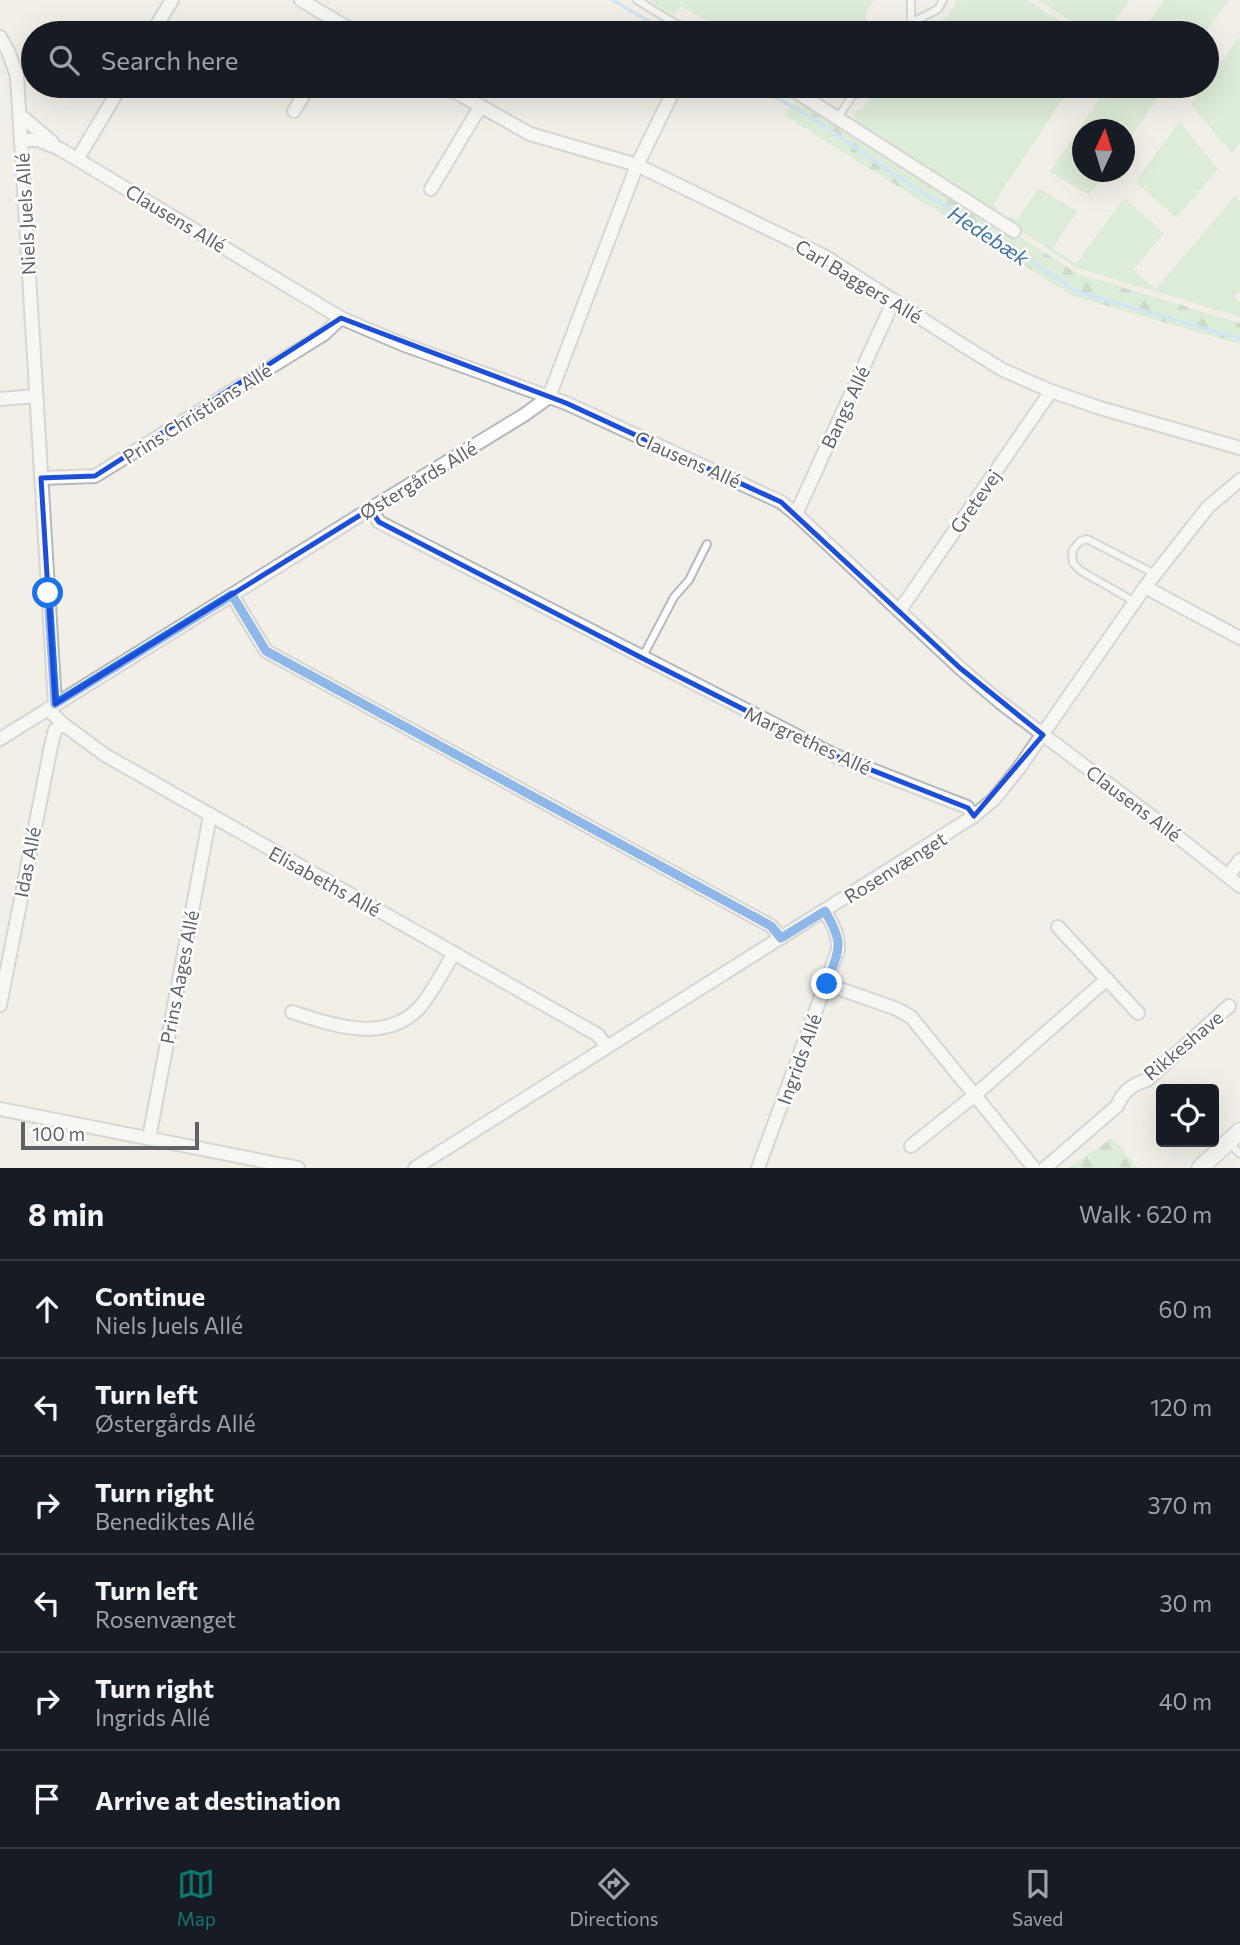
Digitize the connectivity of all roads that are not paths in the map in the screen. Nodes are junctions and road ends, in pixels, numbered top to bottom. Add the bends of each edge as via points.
1 (172, 0) edge
2 (301, 0) edge
3 (637, 0) edge
4 (911, 0) edge
5 (943, 0) edge
6 (159, 21) edge
7 (330, 21) edge
8 (673, 21) edge
9 (911, 21) edge
10 (915, 21) edge
11 (0, 37) edge
12 (114, 98) edge
13 (302, 98) edge
14 (465, 98) edge
15 (670, 98) edge
16 (807, 98) edge
17 (851, 98) edge
18 (480, 107) junction
19 (294, 111) dead end
20 (19, 114) junction
21 (838, 117) junction
22 (21, 140) junction
23 (60, 149) junction
24 (78, 158) junction
25 (637, 165) junction
26 (431, 189) dead end
27 (1014, 231) dead end
28 (894, 300) junction
29 (341, 318) junction
30 (1051, 391) junction
31 (36, 396) junction
32 (550, 397) junction
33 (0, 399) edge
34 (1240, 448) edge
35 (41, 478) junction
36 (1240, 480) edge
37 (370, 509) junction
38 (796, 514) junction
39 (707, 544) dead end
40 (1155, 574) junction
41 (1145, 587) junction
42 (232, 595) junction
43 (1135, 602) junction
44 (900, 610) junction
45 (1240, 638) edge
46 (642, 658) junction
47 (52, 707) junction
48 (63, 724) junction
49 (1044, 735) junction
50 (0, 739) edge
51 (210, 816) junction
52 (974, 816) junction
53 (1240, 860) edge
54 (1228, 876) junction
55 (1240, 886) edge
56 (825, 911) junction
57 (1058, 927) dead end
58 (781, 938) junction
59 (454, 953) junction
60 (1107, 979) junction
61 (827, 984) junction
62 (0, 1005) edge
63 (1229, 1006) dead end
64 (292, 1012) dead end
65 (1138, 1013) dead end
66 (606, 1046) junction
67 (975, 1095) junction
68 (0, 1109) edge
69 (1234, 1137) edge
70 (149, 1138) junction
71 (911, 1146) dead end
72 (1240, 1154) edge
73 (298, 1168) edge
74 (415, 1168) edge
75 (758, 1168) edge
76 (1034, 1168) edge
77 (1045, 1168) edge
78 (1200, 1168) edge

1 - 6 street
2 - 7 street
3 - 8 lane
4 - 9 lane
5 - 10 lane via 938,9
11 - 20 street, Niels Juels Allé via 17,76
12 - 24 street
13 - 19 street
14 - 18 street, Carl Baggers Allé
15 - 25 street
16 - 21 street
17 - 21 lane
18 - 25 street, Carl Baggers Allé via 530,134
18 - 26 street
20 - 22 street, Niels Juels Allé
20 - 23 street, Clausens Allé
21 - 27 street via 1002,216
22 - 23 street, Clausens Allé via 37,140
22 - 31 street, Niels Juels Allé
23 - 24 street, Clausens Allé
24 - 29 street, Clausens Allé
25 - 28 street, Carl Baggers Allé via 826,257
25 - 32 street
28 - 30 street, Carl Baggers Allé via 993,364
28 - 38 street, Bangs Allé
29 - 32 street, Clausens Allé
29 - 35 street, Prins Christians Allé via 324,334 95,476
30 - 34 street, Carl Baggers Allé
30 - 44 street, Gretevej
31 - 33 street
31 - 35 street, Niels Juels Allé
32 - 37 street, Østergårds Allé
32 - 38 street, Clausens Allé via 764,493
35 - 47 street, Niels Juels Allé
36 - 40 street, Rosenvænget via 1208,507
37 - 42 street, Østergårds Allé
37 - 46 street, Margrethes Allé via 379,522
38 - 44 street, Clausens Allé
39 - 46 lane
40 - 41 street, Rosenvænget
40 - 43 lane via 1087,539 1072,551 1073,563 1081,571
41 - 43 street, Rosenvænget
41 - 45 street
42 - 47 street, Østergårds Allé
42 - 58 street via 266,651 771,926
43 - 49 street, Rosenvænget
44 - 49 street, Clausens Allé via 960,668
46 - 52 street, Margrethes Allé via 836,756 967,807
47 - 48 street, Elisabeths Allé
47 - 50 street, Østergårds Allé
48 - 51 street, Elisabeths Allé via 105,755
48 - 62 street, Idas Allé via 55,730 51,746
49 - 52 street, Rosenvænget via 994,799
49 - 54 street, Clausens Allé
51 - 59 street, Elisabeths Allé
51 - 70 street, Prins Aages Allé
52 - 56 street, Rosenvænget
53 - 54 street
54 - 55 street, Clausens Allé
56 - 58 street, Rosenvænget
56 - 61 street, Ingrids Allé via 839,940
57 - 60 street
58 - 66 street, Rosenvænget
59 - 64 street via 420,1007 389,1026 367,1030
59 - 66 street, Elisabeths Allé via 598,1035
60 - 65 street
60 - 67 street
61 - 67 street via 911,1017
61 - 75 street, Ingrids Allé
63 - 77 street, Rikkeshave via 1147,1080 1127,1090 1117,1106
66 - 74 street, Rosenvænget
67 - 71 street
67 - 76 street
68 - 70 street
69 - 72 lane
69 - 78 main road
70 - 73 street

